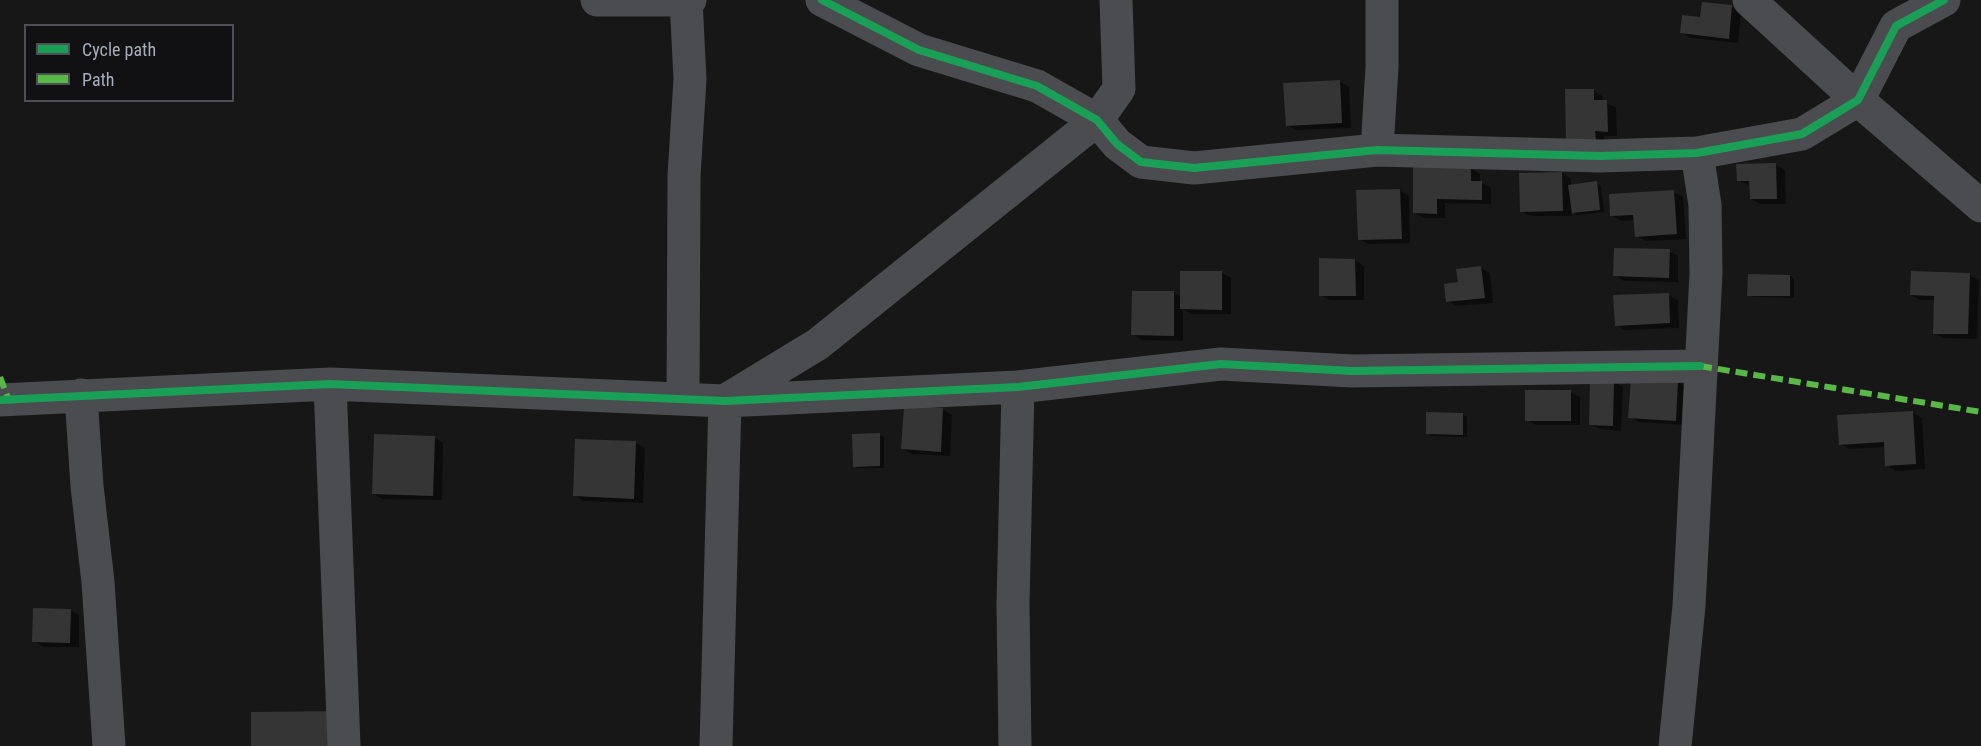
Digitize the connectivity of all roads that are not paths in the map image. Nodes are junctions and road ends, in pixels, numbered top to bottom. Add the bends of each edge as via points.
1 (597, 0) edge
2 (822, 0) edge
3 (1116, 0) edge
4 (1382, 0) edge
5 (1749, 0) edge
6 (1944, 0) edge
7 (688, 1) edge
8 (1898, 13) edge
9 (1858, 100) junction
10 (1097, 120) junction
11 (1377, 150) junction
12 (1697, 153) junction
13 (1981, 206) edge
14 (1700, 366) junction
15 (330, 384) junction
16 (1018, 387) junction
17 (81, 395) junction
18 (683, 399) junction
19 (0, 400) edge
20 (725, 401) junction
21 (108, 746) edge
22 (344, 746) edge
23 (716, 746) edge
24 (1015, 746) edge
25 (1675, 746) edge

1 - 7 street
2 - 10 street via 919,50 1037,86
3 - 10 street via 1119,89
4 - 11 street
5 - 9 street
6 - 8 street
7 - 18 street
8 - 9 street
9 - 12 street via 1802,134
9 - 13 street
10 - 11 street via 1117,144 1141,162 1184,167
10 - 20 street via 818,344
11 - 12 street via 1600,156
12 - 14 street via 1705,205 1706,273
14 - 16 street via 1352,371 1221,364
14 - 25 street via 1689,606
15 - 17 street
15 - 18 street
15 - 22 street
16 - 20 street
16 - 24 street via 1013,604
17 - 19 street
17 - 21 street
18 - 20 street
20 - 23 street

